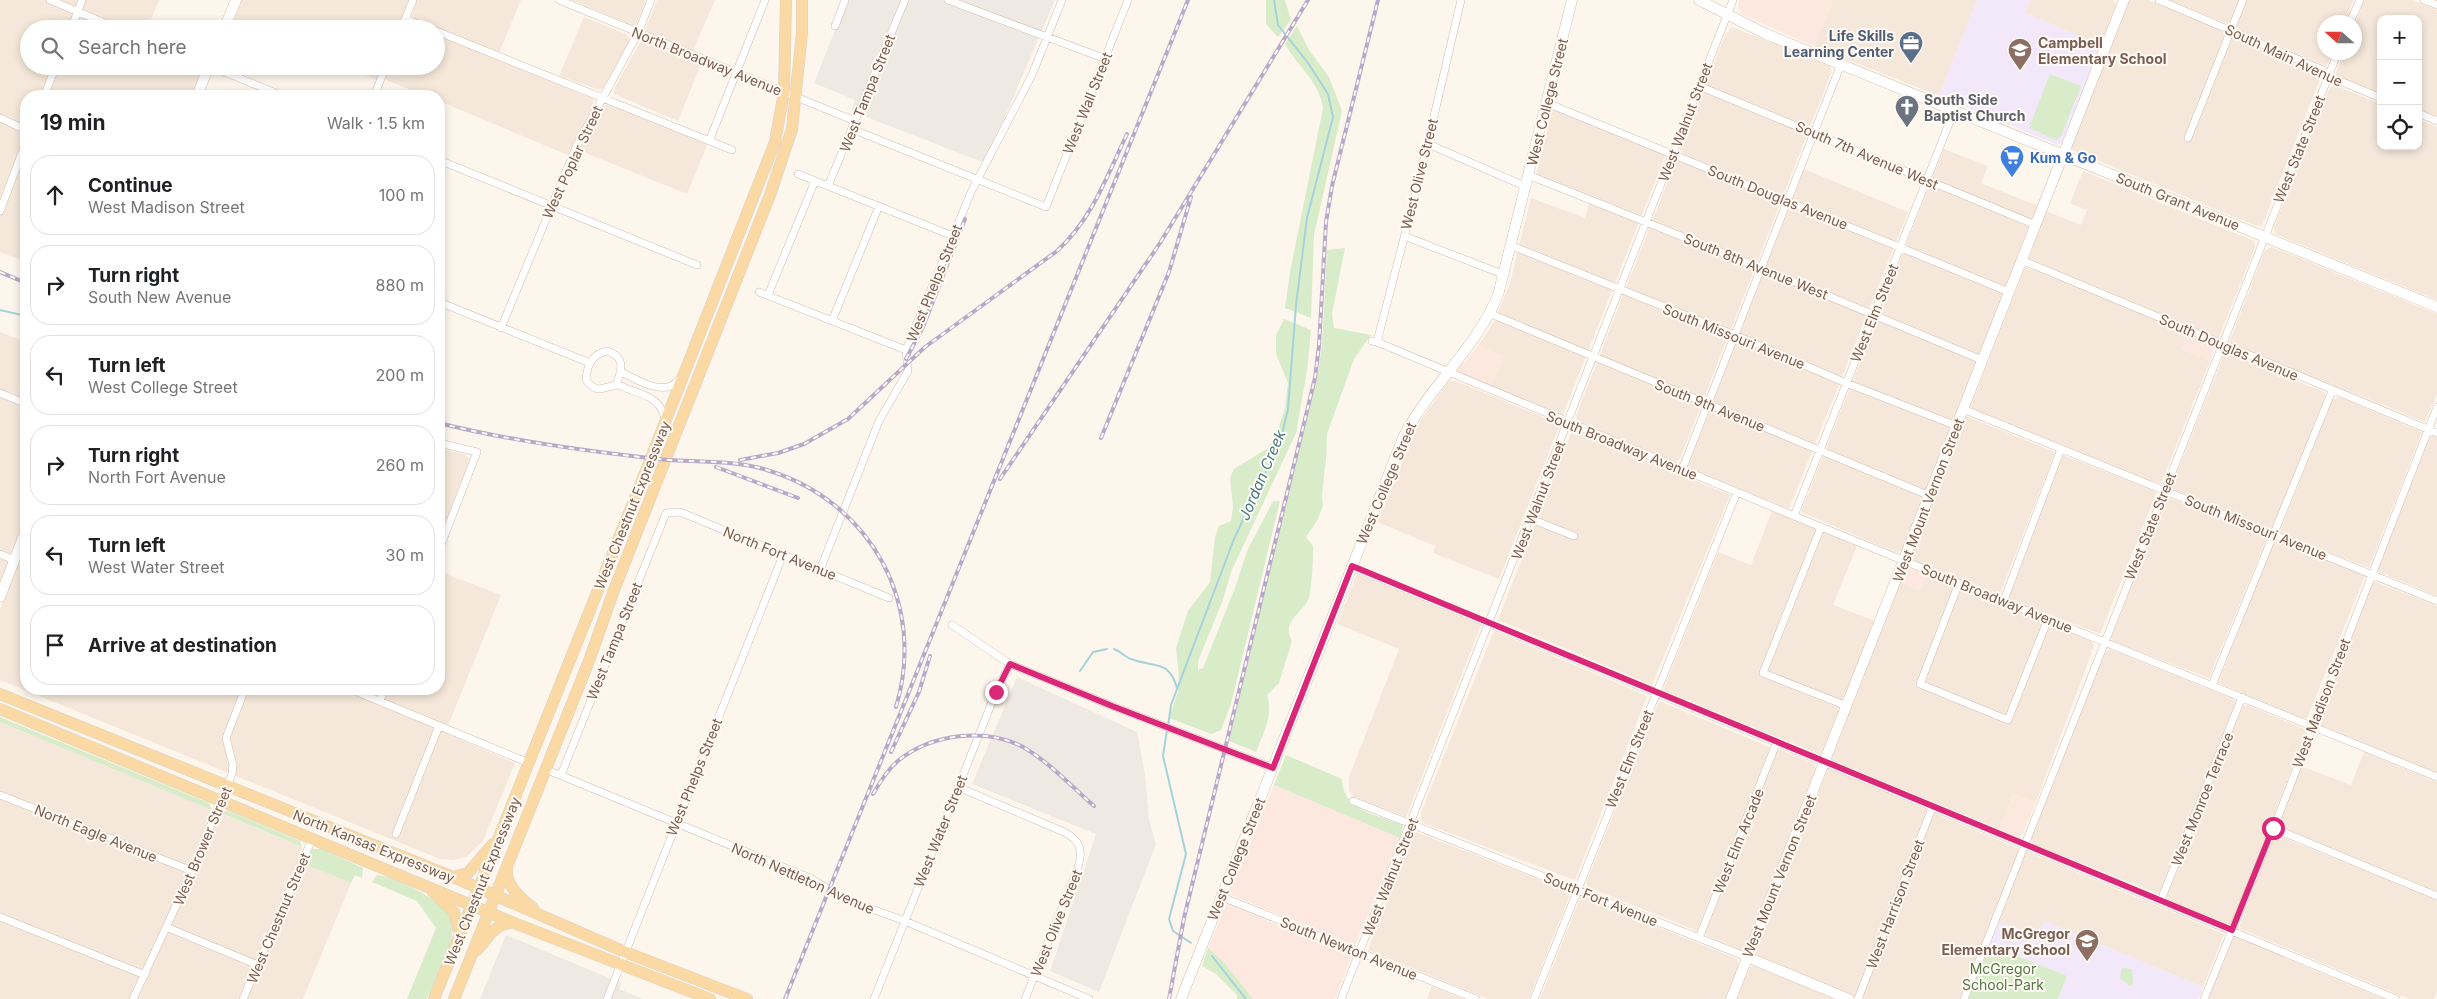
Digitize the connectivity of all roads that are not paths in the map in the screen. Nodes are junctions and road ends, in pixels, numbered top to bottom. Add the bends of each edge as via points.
1 (50, 0) edge
2 (82, 0) edge
3 (236, 0) edge
4 (413, 0) edge
5 (558, 0) edge
6 (651, 0) edge
7 (765, 0) edge
8 (786, 0) edge
9 (802, 0) edge
10 (845, 0) edge
11 (905, 0) edge
12 (948, 0) edge
13 (1062, 0) edge
14 (1128, 0) edge
15 (1461, 0) edge
16 (1572, 0) edge
17 (1699, 0) edge
18 (1733, 0) edge
19 (2124, 0) edge
20 (2159, 0) edge
21 (2243, 0) edge
22 (2360, 0) edge
23 (2424, 0) edge
24 (2437, 5) edge
25 (77, 12) junction
26 (1727, 14) junction
27 (2353, 15) edge
28 (405, 19) edge
29 (74, 20) edge
30 (97, 20) edge
31 (228, 20) edge
32 (835, 26) dead end
33 (2231, 31) junction
34 (638, 33) junction
35 (445, 35) edge
36 (1048, 37) junction
37 (1106, 59) junction
38 (2335, 60) edge
39 (1841, 64) junction
40 (736, 73) junction
41 (52, 75) edge
42 (206, 75) edge
43 (232, 75) edge
44 (382, 75) edge
45 (2328, 76) junction
46 (1699, 86) junction
47 (46, 90) edge
48 (200, 90) edge
49 (268, 90) edge
50 (376, 90) edge
51 (784, 92) junction
52 (2377, 96) edge
53 (602, 97) junction
54 (796, 97) junction
55 (1547, 102) junction
56 (1954, 111) junction
57 (2422, 115) edge
58 (0, 118) edge
59 (855, 121) junction
60 (2437, 121) edge
61 (20, 127) edge
62 (852, 129) junction
63 (1815, 133) junction
64 (2188, 138) dead end
65 (710, 139) junction
66 (1428, 144) junction
67 (732, 150) dead end
68 (1673, 154) junction
69 (2063, 154) junction
70 (20, 158) edge
71 (445, 162) edge
72 (798, 174) dead end
73 (1528, 175) junction
74 (979, 179) junction
75 (1927, 180) junction
76 (815, 181) junction
77 (828, 186) junction
78 (1526, 187) junction
79 (1787, 202) junction
80 (551, 206) junction
81 (879, 206) junction
82 (0, 211) edge
83 (1646, 221) junction
84 (2036, 225) junction
85 (953, 236) junction
86 (1404, 236) junction
87 (2265, 237) junction
88 (1512, 246) junction
89 (1900, 247) junction
90 (2021, 260) junction
91 (697, 265) dead end
92 (1761, 268) junction
93 (1505, 276) junction
94 (1620, 289) junction
95 (760, 292) dead end
96 (2009, 292) junction
97 (768, 295) junction
98 (445, 305) edge
99 (2437, 307) edge
100 (1491, 314) junction
101 (1874, 314) junction
102 (832, 321) junction
103 (501, 328) junction
104 (1735, 335) junction
105 (2223, 346) junction
106 (906, 350) junction
107 (1594, 357) junction
108 (1982, 360) junction
109 (590, 363) junction
110 (621, 372) junction
111 (1447, 372) junction
112 (684, 375) junction
113 (1846, 383) junction
114 (616, 385) junction
115 (2332, 391) junction
116 (0, 393) edge
117 (20, 401) edge
118 (1709, 402) junction
119 (2437, 406) edge
120 (1963, 409) junction
121 (666, 421) junction
122 (1568, 423) junction
123 (1957, 426) junction
124 (2428, 430) junction
125 (2437, 433) edge
126 (445, 444) edge
127 (2061, 449) junction
128 (1820, 450) junction
129 (1682, 470) junction
130 (2164, 490) junction
131 (1737, 492) junction
132 (1930, 496) junction
133 (672, 511) joint
134 (1794, 516) junction
135 (1531, 519) junction
136 (1821, 527) junction
137 (2272, 534) junction
138 (445, 535) edge
139 (1574, 536) dead end
140 (0, 554) edge
141 (19, 556) edge
142 (782, 556) junction
143 (1904, 560) junction
144 (1352, 566) junction
145 (820, 570) junction
146 (2372, 574) junction
147 (1959, 583) junction
148 (0, 597) edge
149 (889, 598) dead end
150 (2004, 600) junction
151 (2437, 600) edge
152 (2048, 620) junction
153 (1490, 623) junction
154 (952, 625) dead end
155 (2104, 641) junction
156 (1010, 664) junction
157 (2212, 685) junction
158 (1656, 693) junction
159 (0, 694) edge
160 (242, 695) edge
161 (365, 695) edge
162 (382, 695) edge
163 (2242, 697) junction
164 (380, 701) junction
165 (1847, 706) junction
166 (0, 709) edge
167 (439, 726) junction
168 (2311, 726) junction
169 (1776, 744) junction
170 (1824, 762) junction
171 (529, 763) junction
172 (1273, 768) junction
173 (546, 769) junction
174 (561, 775) junction
175 (2437, 777) edge
176 (227, 787) junction
177 (958, 787) junction
178 (0, 795) edge
179 (222, 799) junction
180 (1353, 801) dead end
181 (1932, 808) junction
182 (676, 823) junction
183 (1411, 824) junction
184 (2273, 828) junction
185 (501, 832) junction
186 (396, 834) dead end
187 (313, 837) junction
188 (2026, 845) junction
189 (509, 859) junction
190 (192, 871) junction
191 (453, 877) junction
192 (422, 883) junction
193 (479, 888) junction
194 (1577, 889) junction
195 (494, 895) junction
196 (2437, 896) edge
197 (1222, 897) junction
198 (2161, 900) junction
199 (473, 904) junction
200 (488, 911) junction
201 (0, 917) edge
202 (548, 919) junction
203 (905, 921) junction
204 (514, 923) junction
205 (166, 928) junction
206 (2232, 930) junction
207 (460, 935) junction
208 (1699, 938) junction
209 (625, 952) junction
210 (1359, 952) junction
211 (470, 956) junction
212 (1747, 957) junction
213 (258, 965) junction
214 (620, 965) junction
215 (144, 975) junction
216 (1034, 976) junction
217 (133, 999) edge
218 (243, 999) edge
219 (434, 999) edge
220 (454, 999) edge
221 (607, 999) edge
222 (710, 999) edge
223 (747, 999) edge
224 (874, 999) edge
225 (1025, 999) edge
226 (1089, 999) edge
227 (1181, 999) edge
228 (1341, 999) edge
229 (1476, 999) edge
230 (1534, 999) edge
231 (1731, 999) edge
232 (1848, 999) edge
233 (1858, 999) edge
234 (1964, 999) edge
235 (2204, 999) edge
236 (2396, 999) edge

1 - 25 street
2 - 25 street
3 - 31 main road
4 - 28 street
5 - 34 street, North Broadway Avenue
6 - 34 street, West Poplar Street
7 - 40 street
8 - 51 main road, West Chestnut Expressway
9 - 54 main road, West Chestnut Expressway
10 - 32 street
11 - 59 street, West Tampa Street
12 - 36 street
13 - 36 street, West Phelps Street
14 - 37 street, West Wall Street
15 - 66 street, West Olive Street
16 - 55 main road, West College Street
17 - 26 main road, South Grant Avenue
18 - 26 street, West Walnut Street
19 - 69 main road, West Mount Vernon Street
20 - 33 street, South Main Avenue
21 - 33 street
22 - 27 street
23 - 24 street
25 - 29 street
25 - 30 street
26 - 39 main road, South Grant Avenue via 1760,32
26 - 46 street, West Walnut Street
33 - 45 street, South Main Avenue via 2323,70
33 - 64 street
34 - 40 street, North Broadway Avenue
34 - 53 street, West Poplar Street
35 - 53 street
36 - 37 street
36 - 74 street, West Phelps Street
37 - 74 street, West Wall Street via 1046,207
38 - 45 street, West State Street
39 - 56 main road, South Grant Avenue
39 - 63 street
40 - 51 street, North Broadway Avenue
40 - 65 street
41 - 47 street
42 - 48 main road
43 - 49 street
44 - 50 street
45 - 52 street, South Main Avenue
45 - 87 street, West State Street
46 - 63 street, South 7th Avenue West
46 - 68 street, West Walnut Street
51 - 54 street, North Broadway Avenue
51 - 112 main road, West Chestnut Expressway via 772,151
53 - 65 street
53 - 80 street, West Poplar Street
54 - 59 street, North Broadway Avenue
54 - 173 main road, West Chestnut Expressway via 792,129 770,195
55 - 68 street, South Douglas Avenue
55 - 73 main road, West College Street
56 - 69 main road, South Grant Avenue
56 - 75 street, West Elm Street
57 - 60 street
58 - 61 street
59 - 62 street, West Tampa Street
62 - 74 street
62 - 77 street, West Tampa Street
63 - 75 street, South 7th Avenue West
63 - 79 street
65 - 67 street
66 - 78 street
66 - 86 street, West Olive Street
68 - 79 street, South Douglas Avenue
68 - 83 street, West Walnut Street
69 - 84 main road, West Mount Vernon Street
69 - 87 main road, South Grant Avenue
70 - 82 street
71 - 80 street
72 - 76 street
73 - 78 main road, West College Street
73 - 83 street, South 8th Avenue West
74 - 85 street, West Phelps Street
75 - 84 street, South 7th Avenue West
75 - 89 street, West Elm Street
76 - 77 street
76 - 97 street
77 - 81 street
78 - 88 main road, West College Street
79 - 89 street, South Douglas Avenue
79 - 92 street
80 - 91 street
80 - 103 street, West Poplar Street
81 - 85 street
81 - 102 street
83 - 92 street, South 8th Avenue West
83 - 94 street, West Walnut Street
84 - 90 main road, West Mount Vernon Street
85 - 106 street, West Phelps Street
86 - 93 street
86 - 111 street, West Olive Street via 1375,342
87 - 99 main road, South Grant Avenue
87 - 105 street, West State Street
88 - 93 main road, West College Street
88 - 94 street, South Missouri Avenue
89 - 96 street, South Douglas Avenue
89 - 101 street, West Elm Street
90 - 96 main road, West Mount Vernon Street
90 - 105 street, South Douglas Avenue
92 - 101 street, South 8th Avenue West
92 - 104 street
93 - 100 main road, West College Street
94 - 104 street, South Missouri Avenue
94 - 107 street, West Walnut Street
95 - 97 street
96 - 108 main road, West Mount Vernon Street
97 - 102 street
98 - 103 street
100 - 107 street, South 9th Avenue
100 - 111 main road, West College Street
101 - 108 street, South 8th Avenue West
101 - 113 street, West Elm Street
102 - 106 street
103 - 109 street
104 - 113 street, South Missouri Avenue
104 - 118 street
105 - 115 street, South Douglas Avenue
105 - 130 street, West State Street
106 - 145 street, West Phelps Street via 908,371 882,414
107 - 118 street, South 9th Avenue
107 - 122 street, West Walnut Street
108 - 120 main road, West Mount Vernon Street
109 - 110 street via 594,356 607,351 620,358
109 - 114 street via 586,380 589,385 595,389
110 - 112 street via 661,387 671,386
110 - 114 street
111 - 122 street, South Broadway Avenue
111 - 144 main road, West College Street via 1409,426
112 - 121 main road, West Chestnut Expressway
113 - 123 street, South Missouri Avenue
113 - 128 street, West Elm Street
114 - 121 street via 656,401 664,411
115 - 124 street, South Douglas Avenue
115 - 137 street
116 - 117 street
118 - 128 street, South 9th Avenue
118 - 129 street
119 - 124 street, West Madison Street
120 - 123 main road, West Mount Vernon Street
120 - 127 street, South Missouri Avenue
121 - 171 main road, West Chestnut Expressway
122 - 129 street, South Broadway Avenue
122 - 135 street, West Walnut Street
123 - 132 main road, West Mount Vernon Street
124 - 125 street, South Douglas Avenue
124 - 146 street, West Madison Street
126 - 138 street via 477,452
127 - 130 street, South Missouri Avenue
127 - 150 street
128 - 132 street, South 9th Avenue
128 - 134 street, West Elm Street
129 - 131 street, South Broadway Avenue
130 - 137 street, South Missouri Avenue
130 - 155 street, West State Street
131 - 134 street, South Broadway Avenue
131 - 158 street, West Elm Street
132 - 143 main road, West Mount Vernon Street
133 - 142 street, North Fort Avenue
133 - 174 street, West Tampa Street via 662,518
134 - 136 street, South Broadway Avenue
135 - 139 street
135 - 153 street, West Walnut Street
136 - 143 street, South Broadway Avenue
136 - 165 street via 1763,673
137 - 146 street, South Missouri Avenue
137 - 157 street
140 - 141 street
141 - 148 main road
142 - 145 street, North Fort Avenue
142 - 182 street, West Phelps Street
143 - 147 street, South Broadway Avenue
143 - 165 main road, West Mount Vernon Street
144 - 153 street
144 - 172 main road, West College Street
145 - 149 street, North Fort Avenue
146 - 151 street, South Missouri Avenue
146 - 168 street, West Madison Street
147 - 150 street, South Broadway Avenue
147 - 152 street via 1920,684 2008,720
150 - 152 street, South Broadway Avenue
152 - 155 street, South Broadway Avenue
153 - 158 street
153 - 183 street, West Walnut Street
154 - 156 street
155 - 157 street, South Broadway Avenue
155 - 188 street, West State Street
156 - 172 street
156 - 177 street, West Water Street
157 - 163 street, South Broadway Avenue
158 - 169 street
158 - 194 street, West Elm Street
159 - 176 main road, North Kansas Expressway
160 - 176 street, West Brower Street via 226,738 233,769
161 - 164 street
162 - 164 street
163 - 168 street, South Broadway Avenue
163 - 198 street, West Monroe Terrace
164 - 167 street
165 - 170 main road, West Mount Vernon Street
166 - 179 main road, North Kansas Expressway
167 - 171 street
167 - 186 street
168 - 175 street, South Broadway Avenue
168 - 184 street, West Madison Street
169 - 170 street
169 - 208 street, West Elm Arcade
170 - 181 street
170 - 212 main road, West Mount Vernon Street
171 - 185 main road, West Chestnut Expressway
172 - 197 main road, West College Street
173 - 174 street, North Nettleton Avenue
173 - 189 main road, West Chestnut Expressway
174 - 182 street, North Nettleton Avenue
176 - 179 street, West Brower Street
176 - 191 main road, North Kansas Expressway
177 - 203 street, West Water Street
177 - 216 street, West Olive Street via 1064,832 1080,845 1078,868
178 - 190 street, North Eagle Avenue
179 - 187 main road, North Kansas Expressway
179 - 190 street, West Brower Street
180 - 183 street, South Fort Avenue
181 - 188 street
181 - 233 street, West Harrison Street
182 - 203 street, North Nettleton Avenue via 810,878 846,900
182 - 209 street, West Phelps Street
183 - 194 street, South Fort Avenue
183 - 210 street, West Walnut Street
184 - 196 street
184 - 206 street, West Madison Street
185 - 191 main road via 468,873
185 - 193 main road, West Chestnut Expressway
187 - 192 main road, North Kansas Expressway
187 - 213 street, West Chestnut Street
188 - 198 street
188 - 234 street, West State Street
189 - 195 main road, West Chestnut Expressway
189 - 202 main road via 506,877 511,886
190 - 205 street, West Brower Street
191 - 193 main road, North Kansas Expressway
192 - 199 main road, North Kansas Expressway
192 - 207 main road via 454,912
193 - 195 main road, North Kansas Expressway
193 - 199 main road, West Chestnut Expressway
194 - 208 street, South Fort Avenue
194 - 230 street, West Elm Street
195 - 200 main road, West Chestnut Expressway
195 - 202 main road, North Kansas Expressway
197 - 210 street, South Newton Avenue
197 - 227 main road, West College Street
198 - 206 street
199 - 200 main road, North Kansas Expressway
199 - 207 main road, West Chestnut Expressway
200 - 204 main road, North Kansas Expressway
200 - 211 main road, West Chestnut Expressway
201 - 215 street
202 - 209 main road, North Kansas Expressway
203 - 216 street, North Nettleton Avenue
203 - 224 street, West Water Street
204 - 211 main road via 496,928
204 - 214 main road, North Kansas Expressway
205 - 213 street
205 - 215 street, West Brower Street
206 - 235 street, West Madison Street
206 - 236 street
207 - 219 main road, West Chestnut Expressway
208 - 212 street, South Fort Avenue
209 - 214 street, West Phelps Street
209 - 223 main road, North Kansas Expressway
210 - 228 street, West Walnut Street
210 - 229 street, South Newton Avenue
211 - 220 main road, West Chestnut Expressway
212 - 231 main road, West Mount Vernon Street
212 - 232 main road, South Fort Avenue
213 - 218 street, West Chestnut Street
214 - 221 street, West Phelps Street
214 - 222 main road, North Kansas Expressway
215 - 217 street, West Brower Street
216 - 225 street, West Olive Street
216 - 226 street, North Nettleton Avenue

